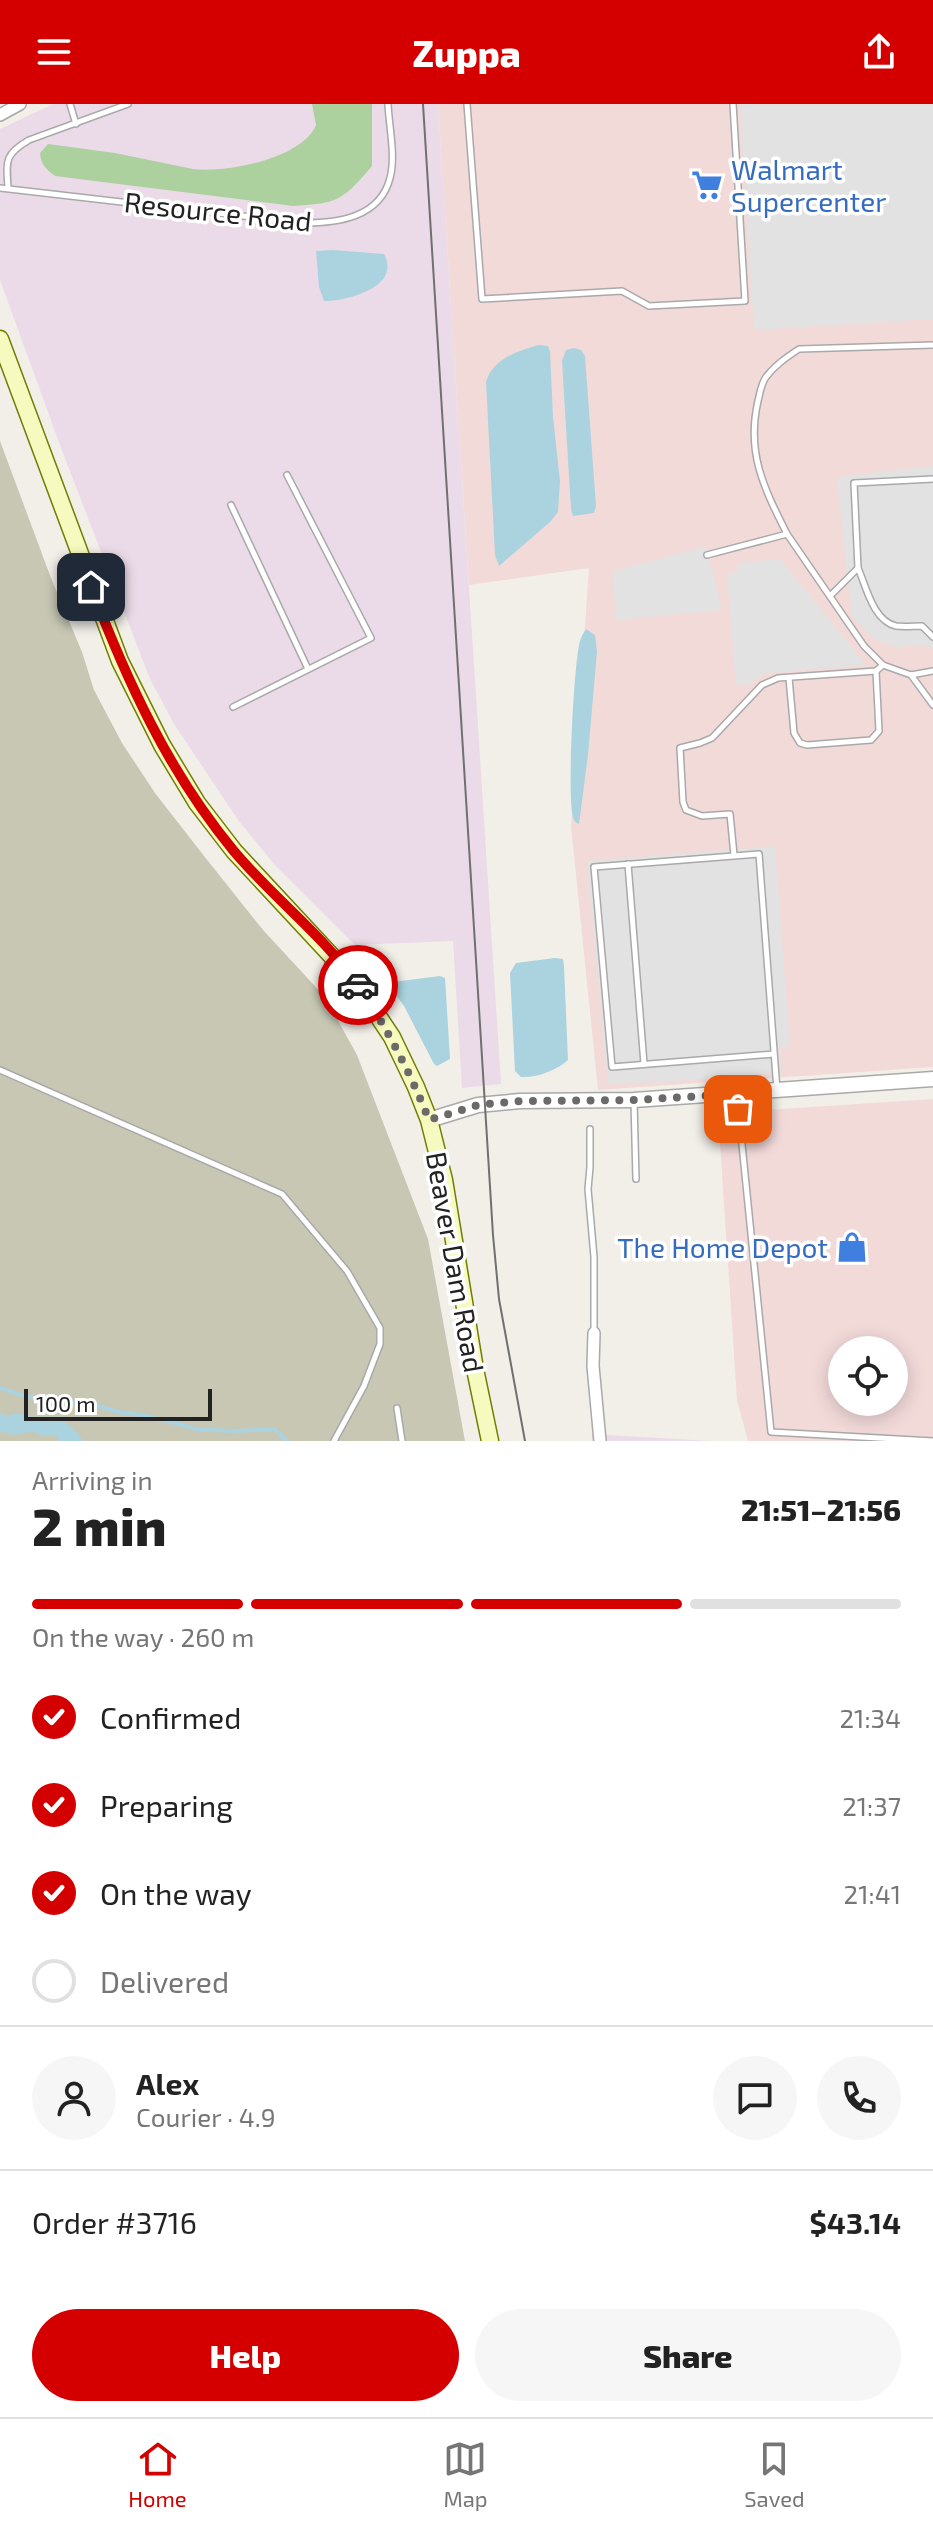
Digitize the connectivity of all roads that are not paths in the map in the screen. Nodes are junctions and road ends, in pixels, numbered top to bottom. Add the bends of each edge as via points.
1 (20, 104) edge
2 (70, 104) edge
3 (128, 104) edge
4 (388, 104) edge
5 (467, 104) edge
6 (733, 104) edge
7 (0, 115) edge
8 (76, 124) junction
9 (8, 187) junction
10 (0, 188) edge
11 (0, 339) edge
12 (933, 345) edge
13 (287, 475) dead end
14 (933, 479) edge
15 (231, 505) dead end
16 (787, 534) junction
17 (707, 555) dead end
18 (858, 568) junction
19 (830, 596) junction
20 (933, 637) edge
21 (883, 665) junction
22 (308, 669) junction
23 (876, 671) junction
24 (933, 671) edge
25 (911, 675) junction
26 (789, 678) junction
27 (930, 695) edge
28 (933, 705) edge
29 (233, 707) dead end
30 (734, 855) junction
31 (628, 864) junction
32 (774, 1054) junction
33 (644, 1064) junction
34 (0, 1070) edge
35 (933, 1079) edge
36 (777, 1091) junction
37 (737, 1094) junction
38 (634, 1100) junction
39 (429, 1120) junction
40 (590, 1129) dead end
41 (636, 1179) dead end
42 (594, 1333) joint
43 (397, 1408) dead end
44 (334, 1441) edge
45 (402, 1441) edge
46 (490, 1441) edge
47 (600, 1441) edge
48 (933, 1441) edge

1 - 7 street
2 - 8 lane
3 - 8 lane
4 - 9 lane, Resource Road via 390,178 363,214 347,219 304,223
5 - 6 lane via 482,299 622,291 649,306 745,301
8 - 9 lane via 14,149 8,157
9 - 10 lane, Resource Road
11 - 39 main road, Beaver Dam Road via 120,661 155,734 234,851 367,998 405,1063
12 - 16 lane via 799,349 763,380 754,421 755,457
13 - 22 lane via 371,638
14 - 18 lane via 854,483
15 - 22 lane
16 - 17 lane
16 - 19 lane
18 - 19 lane
18 - 20 lane via 879,615 896,626 922,626
19 - 21 lane
21 - 23 lane
21 - 25 lane
22 - 29 lane
23 - 26 lane
23 - 26 lane via 879,731 871,740 807,745 796,739
24 - 25 lane
25 - 27 lane
26 - 30 lane via 762,685 712,738 680,748 686,810 702,816 730,814
27 - 28 lane
30 - 31 lane
30 - 32 lane via 759,854
31 - 33 lane
31 - 33 lane via 594,867 612,1067
32 - 33 lane
32 - 36 lane
34 - 44 lane via 282,1194 347,1271 380,1328 380,1344 364,1386
35 - 36 street
36 - 37 street
37 - 38 street
37 - 48 lane via 771,1432
38 - 39 street via 493,1103
38 - 41 lane
39 - 46 main road, Beaver Dam Road
40 - 42 lane
42 - 47 street
43 - 45 lane

